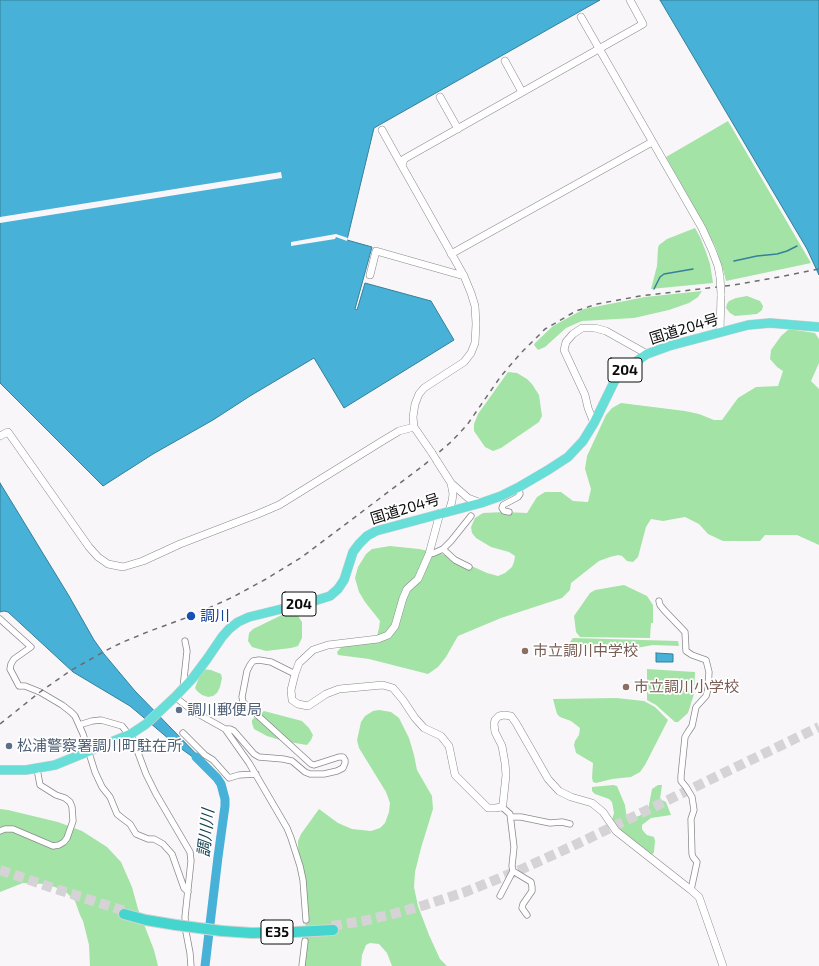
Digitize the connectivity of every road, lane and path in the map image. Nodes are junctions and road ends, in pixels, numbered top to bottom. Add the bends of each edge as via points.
1 (630, 0) edge
2 (581, 17) dead end
3 (599, 49) junction
4 (504, 61) dead end
5 (522, 92) junction
6 (440, 97) dead end
7 (458, 129) junction
8 (382, 130) dead end
9 (652, 142) junction
10 (402, 166) junction
11 (451, 254) junction
12 (370, 275) dead end
13 (464, 276) junction
14 (819, 327) edge
15 (720, 332) junction
16 (647, 354) junction
17 (594, 423) junction
18 (414, 427) junction
19 (0, 436) edge
20 (451, 483) junction
21 (519, 488) junction
22 (481, 503) junction
23 (445, 512) junction
24 (509, 512) dead end
25 (471, 516) dead end
26 (443, 549) junction
27 (429, 554) junction
28 (469, 567) dead end
29 (659, 601) dead end
30 (0, 620) edge
31 (185, 641) dead end
32 (295, 674) junction
33 (183, 689) junction
34 (175, 697) junction
35 (79, 725) junction
36 (225, 729) junction
37 (183, 733) dead end
38 (130, 735) junction
39 (88, 752) junction
40 (37, 769) junction
41 (0, 770) edge
42 (256, 774) junction
43 (502, 807) junction
44 (511, 817) junction
45 (570, 824) dead end
46 (0, 831) edge
47 (513, 871) junction
48 (691, 890) junction
49 (188, 892) junction
50 (500, 896) dead end
51 (124, 912) tunnel mouth
52 (527, 915) dead end
53 (306, 920) tunnel mouth
54 (332, 928) tunnel mouth
55 (305, 941) tunnel mouth
56 (191, 966) edge
57 (302, 966) edge
58 (723, 966) edge

1 - 3 street via 643,24
2 - 3 street
3 - 5 street
3 - 9 street
4 - 5 street
5 - 7 street
6 - 7 street
7 - 10 street via 404,159
8 - 10 street
9 - 11 street
9 - 15 street, bridge via 702,228 718,266 722,294
10 - 11 street
11 - 13 street
12 - 13 street via 376,251
13 - 18 street via 475,306 475,343 464,362 424,388 415,404
14 - 15 highway, 国道204号 / 204 via 770,323
15 - 16 highway, 国道204号 / 204
16 - 17 highway, 国道204号 / 204 via 616,378
16 - 17 street via 606,331 595,328 582,328 566,342 564,350 585,395
17 - 21 highway, 国道204号 / 204 via 568,457
18 - 19 street via 399,431 279,505 123,567 108,564 98,557 8,432
18 - 20 street, bridge
20 - 22 street via 468,498
20 - 23 street via 452,501
21 - 22 highway, 国道204号 / 204
21 - 24 street via 518,497 503,505 504,511
22 - 23 highway, 国道204号 / 204
23 - 27 street
23 - 33 highway, 国道204号 / 204 via 376,531 367,536 353,552 344,580 330,596 238,622 222,637
25 - 26 street
26 - 27 street
26 - 28 street via 455,560
27 - 32 street via 418,578 407,590 395,626 388,635 313,650 299,663
29 - 48 street via 685,632 686,651 706,660 710,672 706,696 696,707 692,726 686,737 681,776 681,781 692,797 694,810 691,819 692,854 697,862
30 - 35 street via 31,647 11,664 10,669 18,686 32,688 62,705 75,716
31 - 33 street via 187,651
32 - 36 street via 271,662 253,661 247,671 243,702 311,764 343,757 343,768 337,772 310,774 292,761 259,757 234,731
32 - 43 street via 291,690 292,700 308,706 339,689 384,685 393,688 424,728 441,736 449,746 455,775 488,808
33 - 34 highway, 国道204号 / 204
34 - 36 street via 192,711
34 - 38 highway, 国道204号 / 204
35 - 38 street via 101,720 122,726
35 - 39 street
36 - 42 street
37 - 42 street via 229,778
38 - 39 highway, 国道204号 / 204
38 - 49 street via 156,794 190,852
39 - 40 highway, 国道204号 / 204
39 - 49 street via 102,787 110,797 117,814 130,824 136,834 163,844 172,854 184,888
40 - 41 highway, 国道204号 / 204
40 - 46 street via 40,785 70,802 73,821 67,838 59,845 53,846 13,829
42 - 53 street via 292,838 303,880
43 - 44 street
43 - 48 street via 505,763 494,724 499,716 504,715 511,716 548,779 559,791 592,803 603,812 616,831
44 - 45 street via 550,824
44 - 47 street
47 - 50 street
47 - 52 street via 531,882 532,891 522,908
48 - 58 street via 699,897
49 - 56 street via 185,917
51 - 54 highway, E35, bridge via 176,923 252,933
55 - 57 street

